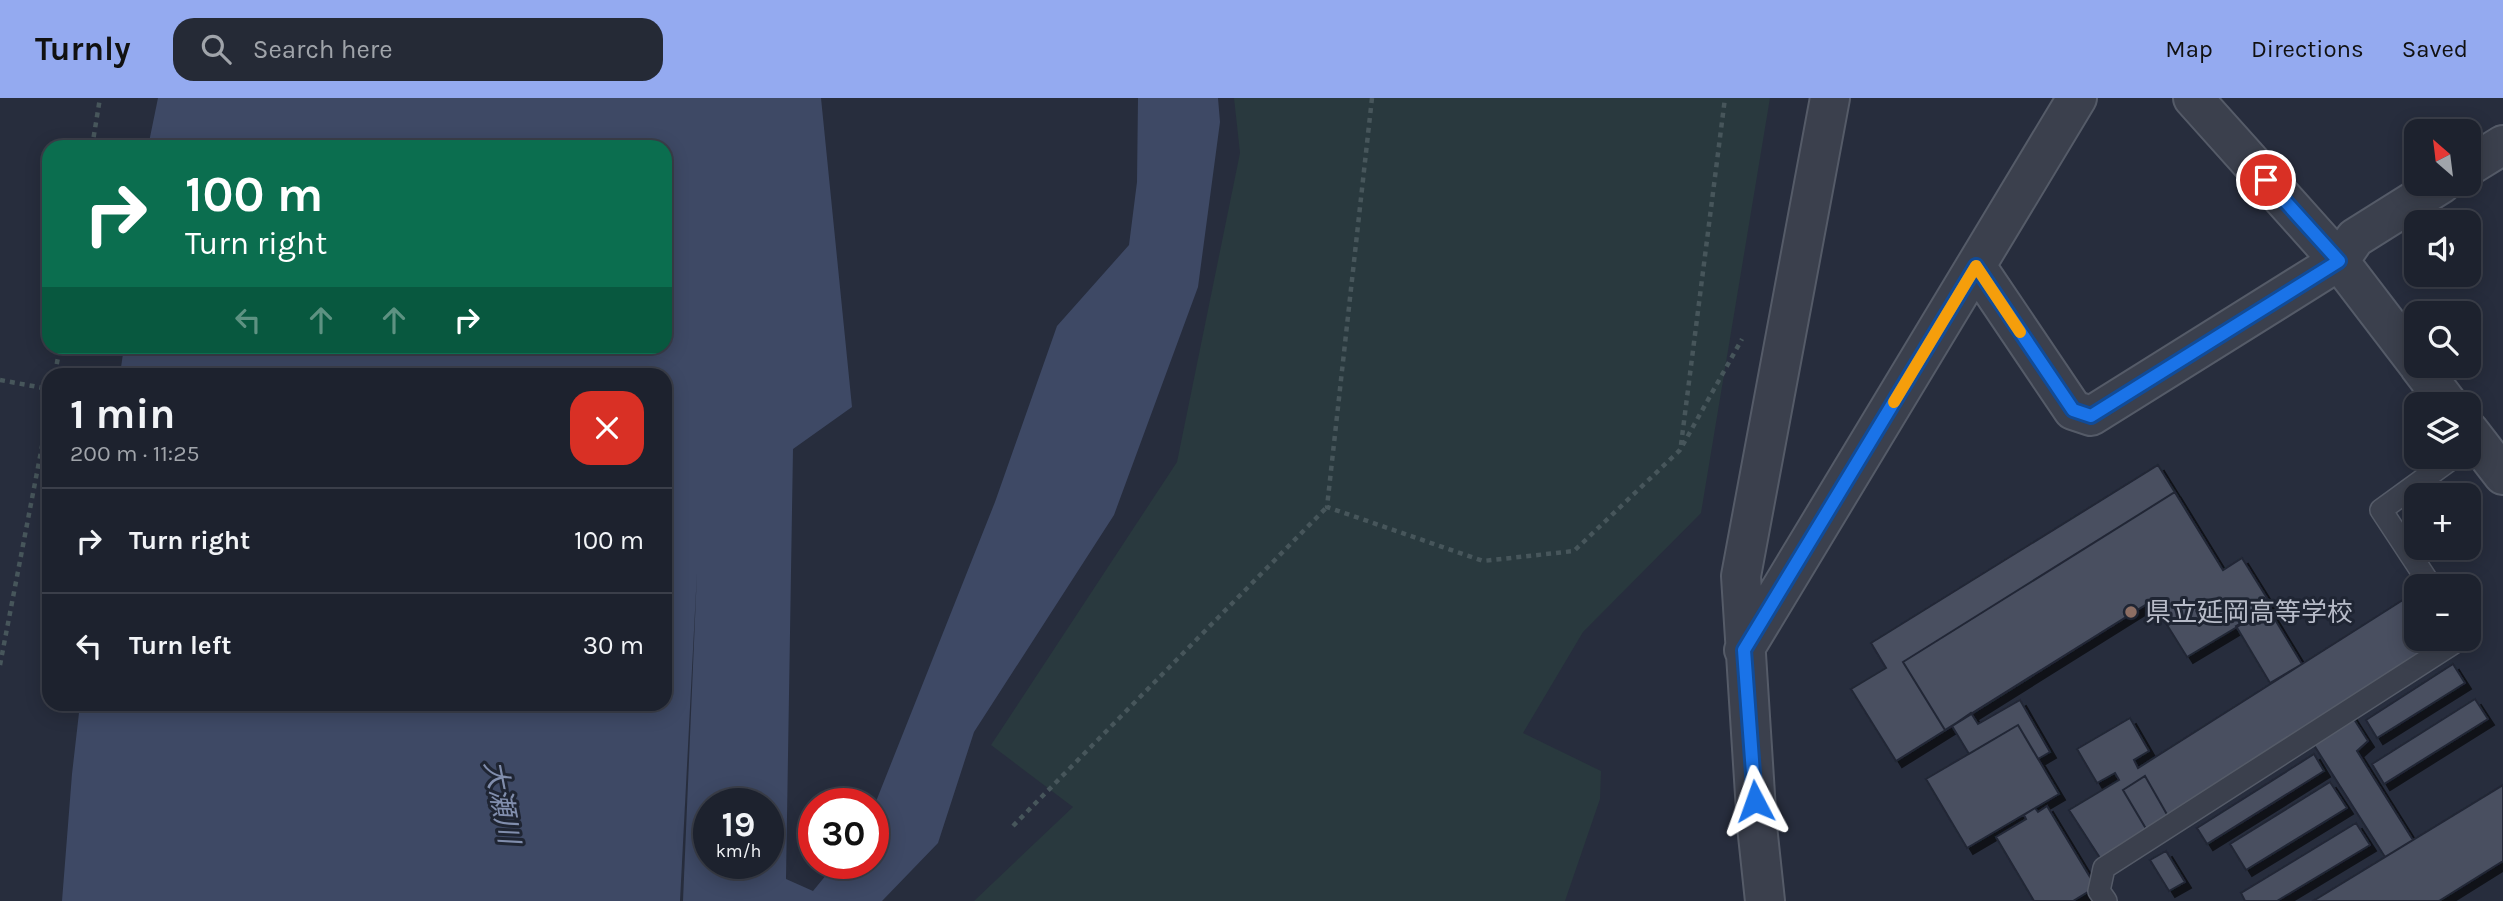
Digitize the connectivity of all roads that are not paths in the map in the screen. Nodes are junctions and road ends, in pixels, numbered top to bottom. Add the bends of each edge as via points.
1 (1830, 98) edge
2 (2077, 98) edge
3 (2193, 98) edge
4 (2503, 145) edge
5 (2482, 158) edge
6 (2422, 196) edge
7 (2339, 261) junction
8 (1976, 266) junction
9 (2404, 346) edge
10 (2481, 455) edge
11 (2434, 469) edge
12 (2503, 475) edge
13 (2423, 574) edge
14 (1744, 650) junction
15 (2441, 651) edge
16 (1765, 901) edge
17 (2106, 901) edge

1 - 14 street via 1741,576
2 - 8 street
3 - 7 street
4 - 5 street
6 - 7 street via 2355,238
7 - 8 street via 2091,416 2073,410
7 - 9 street
8 - 14 street
10 - 12 street
11 - 13 lane via 2381,510
14 - 16 street
15 - 17 lane via 2104,868 2099,891

